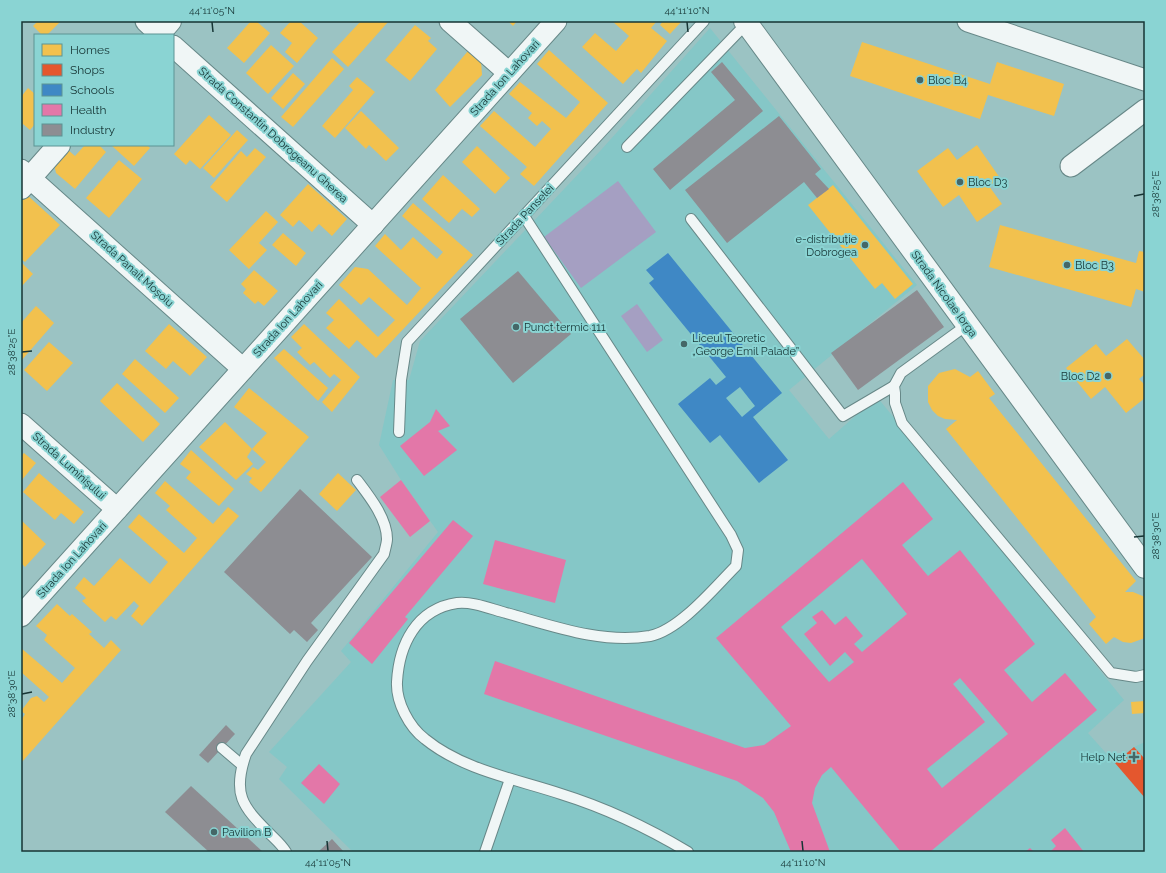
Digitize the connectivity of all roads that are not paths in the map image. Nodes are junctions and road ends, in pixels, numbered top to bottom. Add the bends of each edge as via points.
1 (450, 21) edge
2 (556, 21) edge
3 (704, 21) edge
4 (968, 21) edge
5 (746, 22) edge
6 (174, 44) edge
7 (509, 73) junction
8 (1145, 80) edge
9 (1145, 110) edge
10 (58, 146) edge
11 (627, 147) dead end
12 (1071, 166) dead end
13 (24, 178) edge
14 (524, 216) junction
15 (691, 219) dead end
16 (373, 225) junction
17 (967, 325) junction
18 (243, 369) junction
19 (894, 386) junction
20 (21, 424) edge
21 (398, 432) dead end
22 (357, 480) dead end
23 (117, 509) junction
24 (1145, 567) edge
25 (21, 616) edge
26 (1145, 675) edge
27 (222, 748) dead end
28 (242, 764) junction
29 (510, 780) junction
30 (286, 852) edge
31 (485, 852) edge
32 (688, 852) edge

1 - 7 street
2 - 7 street, Strada Ion Lahovari
3 - 14 lane, Strada Panselei
4 - 8 street
5 - 11 lane
5 - 17 street, Strada Nicolae Iorga
6 - 16 street, Strada Constantin Dobrogeanu Gherea
7 - 16 street, Strada Ion Lahovari
9 - 12 street
10 - 13 street
13 - 18 street, Strada Panait Moșoiu
14 - 21 lane, Strada Panselei via 407,342 401,380
14 - 29 lane via 731,535 738,550 736,566 686,616 668,630 652,635 625,639 596,637 478,605 458,602 437,608 418,623 406,641 398,663 397,690 407,719 425,739 455,758
15 - 19 lane via 843,416
16 - 18 street, Strada Ion Lahovari
17 - 19 lane via 901,373
17 - 24 street, Strada Nicolae Iorga
18 - 23 street, Strada Ion Lahovari
19 - 26 lane via 895,403 902,423 1111,673 1136,677
20 - 23 street, Strada Luminișului
22 - 28 lane via 384,525 387,538 384,554 307,661
23 - 25 street, Strada Ion Lahovari
27 - 28 lane
28 - 30 lane via 238,784 243,800 254,818
29 - 31 lane
29 - 32 lane via 561,794 608,811 652,831

